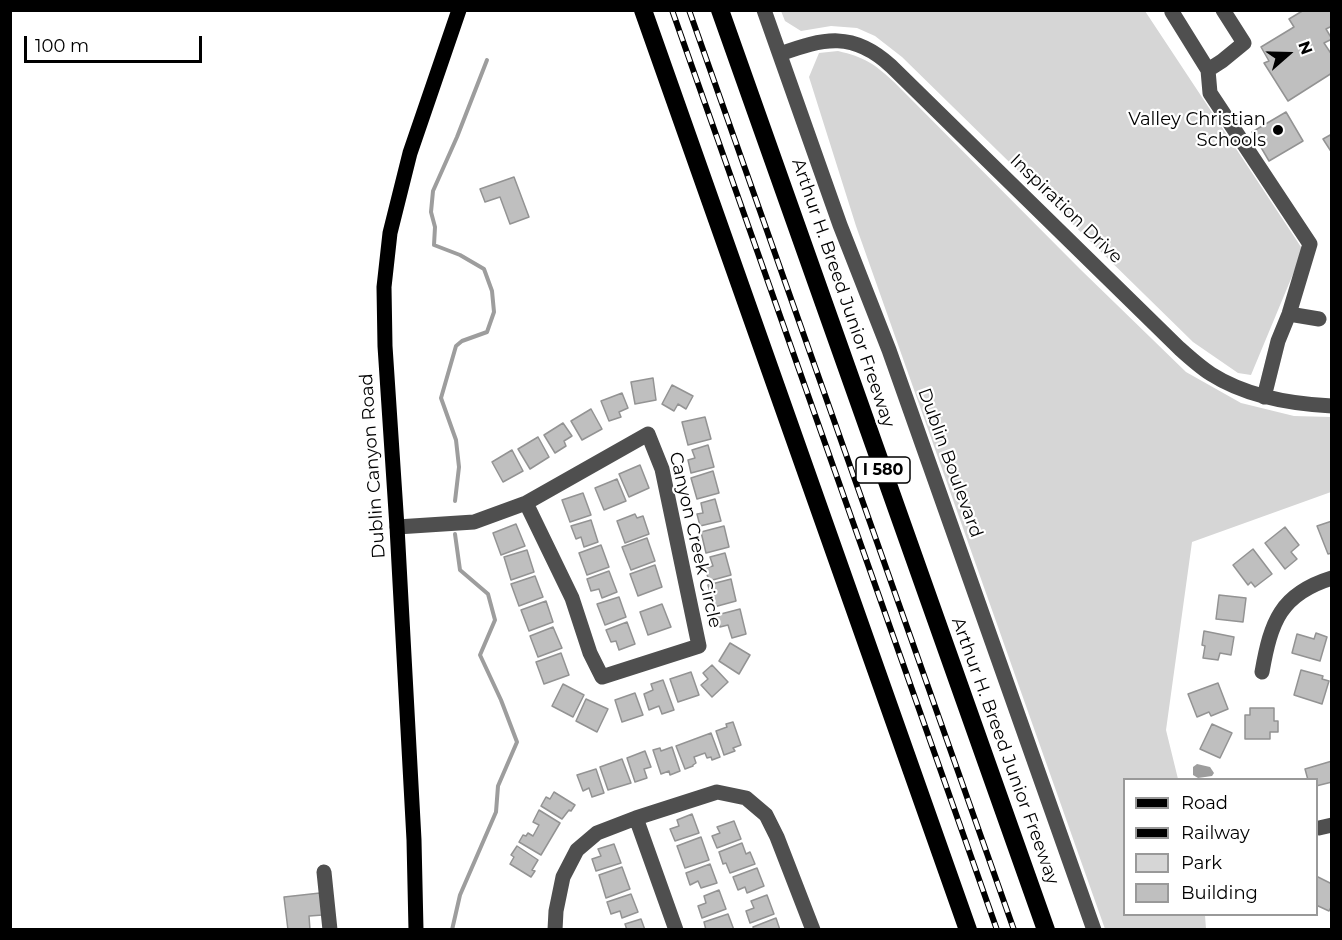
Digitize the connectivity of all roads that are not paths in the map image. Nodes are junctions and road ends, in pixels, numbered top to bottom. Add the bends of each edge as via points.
1 (459, 10) edge
2 (643, 10) edge
3 (720, 10) edge
4 (764, 10) edge
5 (1174, 10) edge
6 (1223, 10) edge
7 (780, 54) junction
8 (1208, 70) junction
9 (1289, 314) junction
10 (1319, 319) dead end
11 (1264, 397) junction
12 (1332, 406) edge
13 (526, 503) junction
14 (397, 526) junction
15 (1332, 578) edge
16 (1262, 672) dead end
17 (636, 818) junction
18 (324, 872) dead end
19 (330, 930) edge
20 (416, 930) edge
21 (555, 930) edge
22 (676, 930) edge
23 (813, 930) edge
24 (968, 930) edge
25 (1046, 930) edge
26 (1094, 930) edge

1 - 14 main road, Dublin Canyon Road via 410,153 390,232 384,287 385,346
2 - 24 highway
3 - 25 highway, Arthur H. Breed Junior Freeway / I 580
4 - 7 street, Dublin Boulevard
5 - 8 street
6 - 8 street via 1244,44
7 - 11 street, Inspiration Drive via 832,40 851,42 876,53 1189,357 1221,380
7 - 26 street, Dublin Boulevard via 893,360
8 - 9 street via 1210,93 1310,244
9 - 10 street
9 - 11 street
11 - 12 street, Inspiration Drive
13 - 13 street, Canyon Creek Circle via 648,434 662,469 699,646 602,678 572,598
13 - 14 street, Canyon Creek Circle via 474,522
14 - 20 main road, Dublin Canyon Road
15 - 16 street via 1301,590 1281,610
17 - 21 street via 597,832 577,850 563,877
17 - 22 street
17 - 23 street via 717,792 746,798 766,815
18 - 19 street

